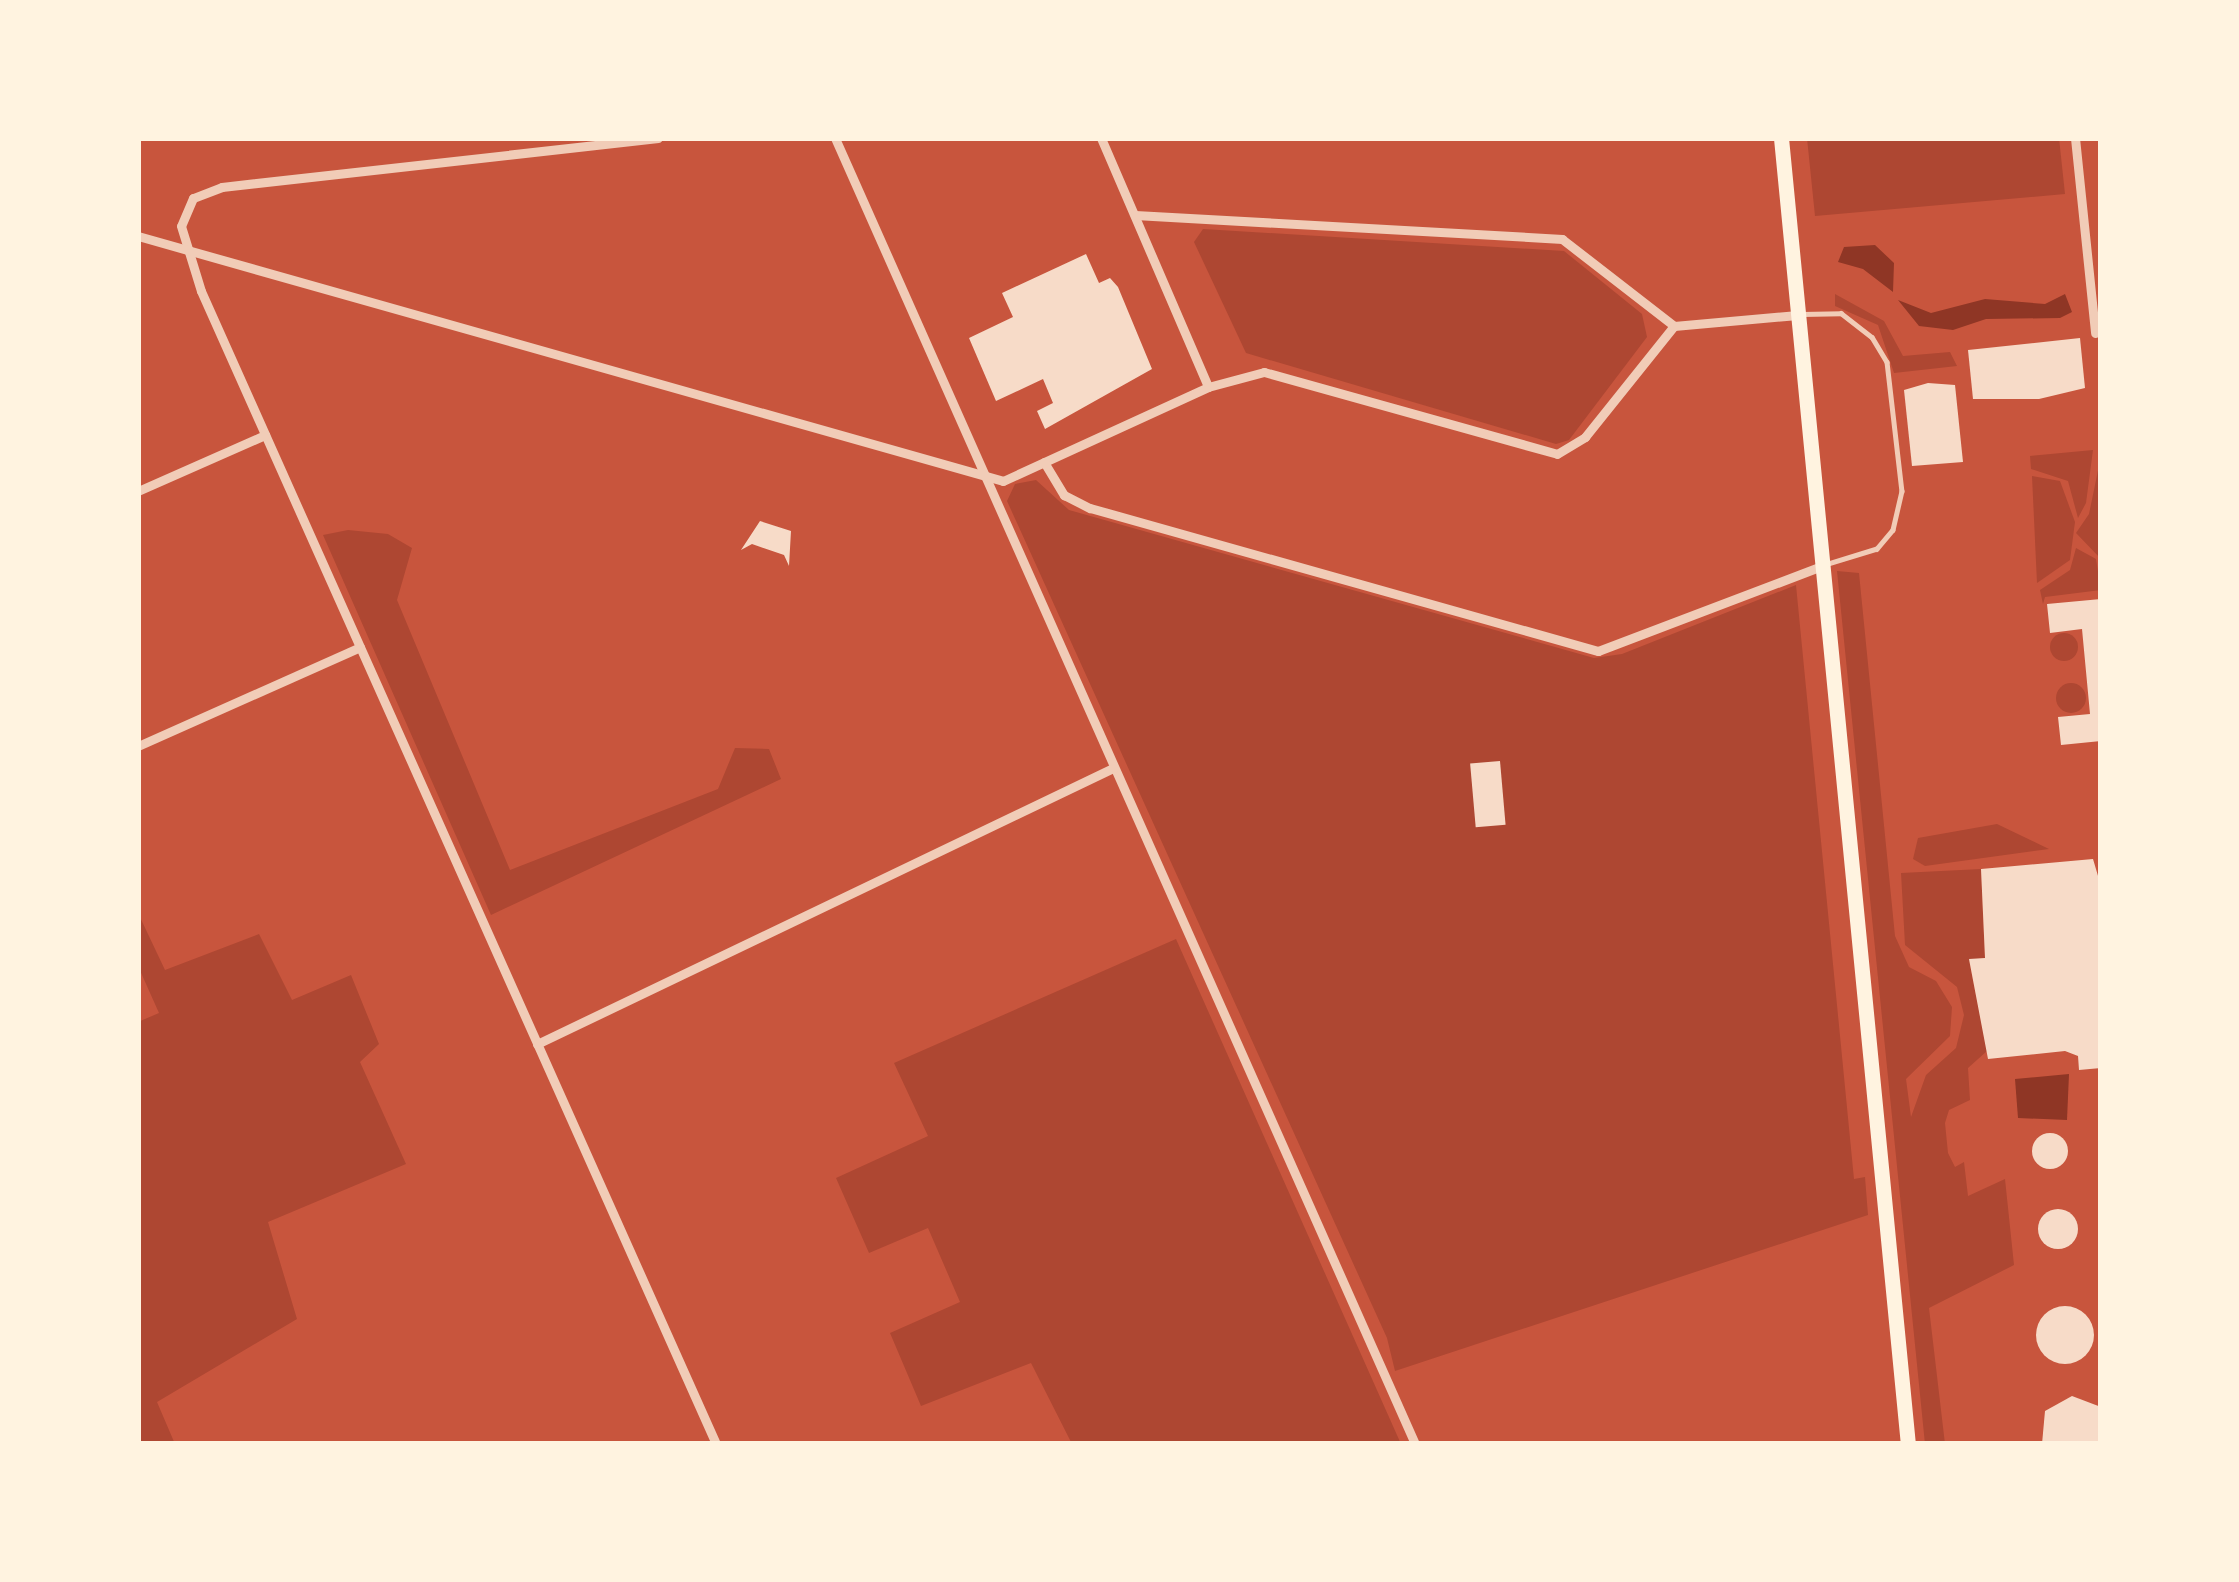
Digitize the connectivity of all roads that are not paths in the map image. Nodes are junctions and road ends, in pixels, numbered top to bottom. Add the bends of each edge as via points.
1 (658, 138) edge
2 (835, 138) edge
3 (1101, 138) edge
4 (1781, 138) edge
5 (2075, 138) edge
6 (1135, 215) junction
7 (138, 236) edge
8 (190, 251) junction
9 (1798, 314) junction
10 (1675, 326) junction
11 (2095, 333) dead end
12 (1208, 387) junction
13 (265, 435) junction
14 (1044, 462) junction
15 (986, 478) junction
16 (138, 491) edge
17 (1822, 566) junction
18 (360, 647) junction
19 (138, 746) edge
20 (1112, 767) junction
21 (537, 1044) junction
22 (716, 1444) edge
23 (1415, 1444) edge
24 (1908, 1444) edge

1 - 8 street via 222,187 184,209
2 - 15 street
3 - 6 street
4 - 9 main road
5 - 11 street
6 - 10 street via 1562,238
6 - 12 street
7 - 8 street
8 - 13 street
8 - 15 street
9 - 10 street
9 - 17 main road
9 - 17 lane via 1852,318 1880,349 1902,491 1893,530 1876,549
10 - 12 street via 1586,437 1557,454 1264,372
12 - 14 street
13 - 16 street
13 - 18 street
14 - 15 street via 1003,481
14 - 17 street via 1064,494 1090,508 1598,651
15 - 20 street
17 - 24 main road
18 - 19 street
18 - 21 street
20 - 21 street
20 - 23 street
21 - 22 street

